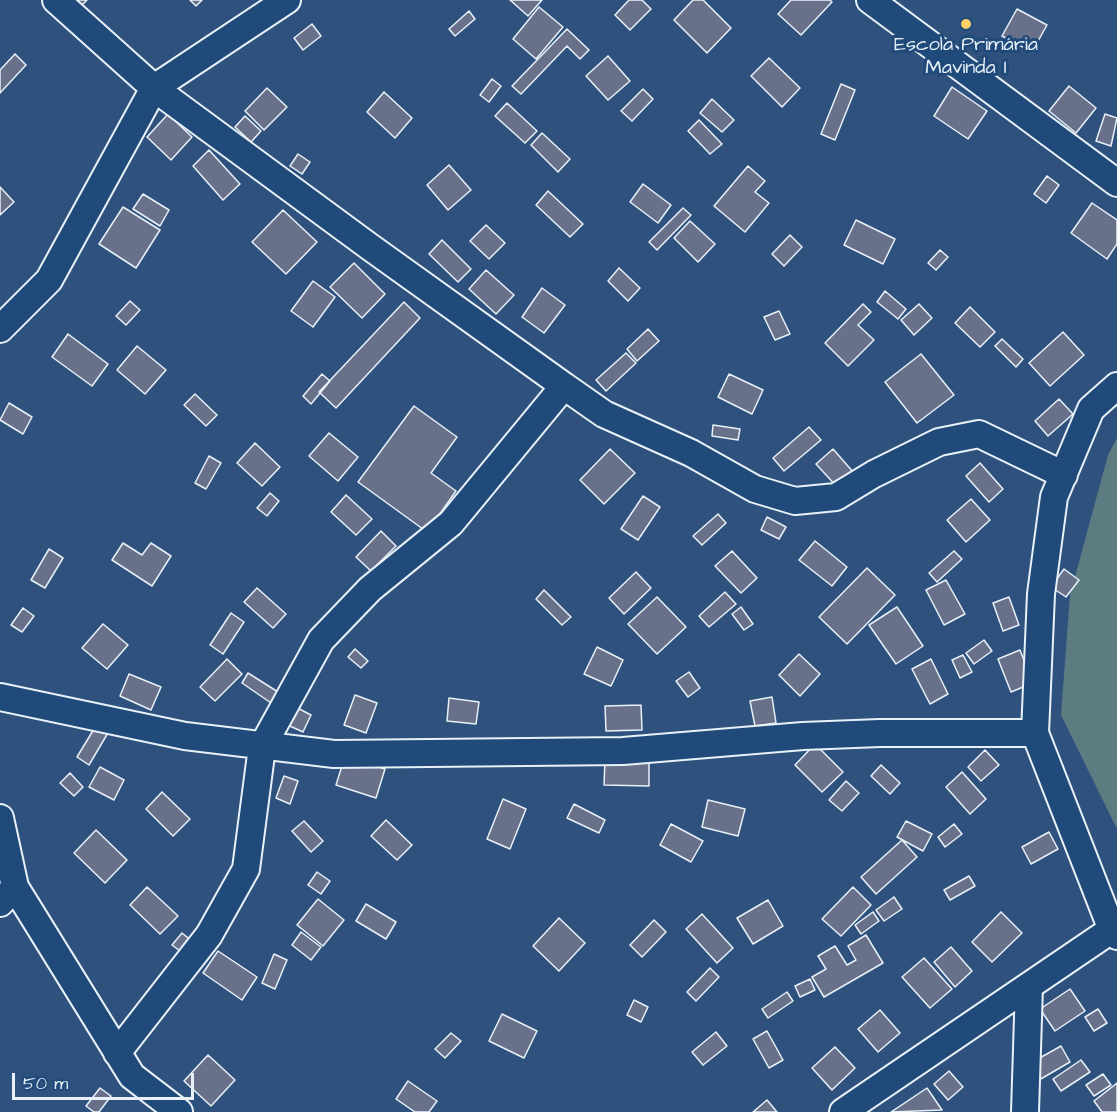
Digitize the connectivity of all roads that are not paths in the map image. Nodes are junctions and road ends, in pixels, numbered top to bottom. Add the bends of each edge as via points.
1 (56, 0) edge
2 (287, 0) edge
3 (870, 0) edge
4 (888, 9) edge
5 (154, 88) junction
6 (1117, 183) edge
7 (0, 329) edge
8 (564, 386) junction
9 (1117, 386) edge
10 (1064, 475) junction
11 (0, 697) edge
12 (1035, 733) junction
13 (262, 747) junction
14 (0, 818) edge
15 (7, 895) edge
16 (1115, 931) edge
17 (1029, 986) junction
18 (117, 1053) junction
19 (179, 1112) edge
20 (843, 1112) edge
21 (1025, 1112) edge

1 - 5 street
2 - 5 street
3 - 4 street
4 - 6 street
5 - 7 street via 49,280
5 - 8 street
8 - 10 street via 604,414 692,453 754,489 795,501 836,497 939,442 979,434
8 - 13 street via 451,523 370,589 321,640
9 - 10 street via 1091,410
10 - 12 street via 1054,497 1041,594
11 - 13 street via 185,736
12 - 13 street via 802,736 623,752 334,754
12 - 16 street
13 - 18 street via 246,869 209,935
14 - 15 street
15 - 18 street
16 - 17 street
17 - 20 street
17 - 21 street
18 - 19 street via 132,1076

